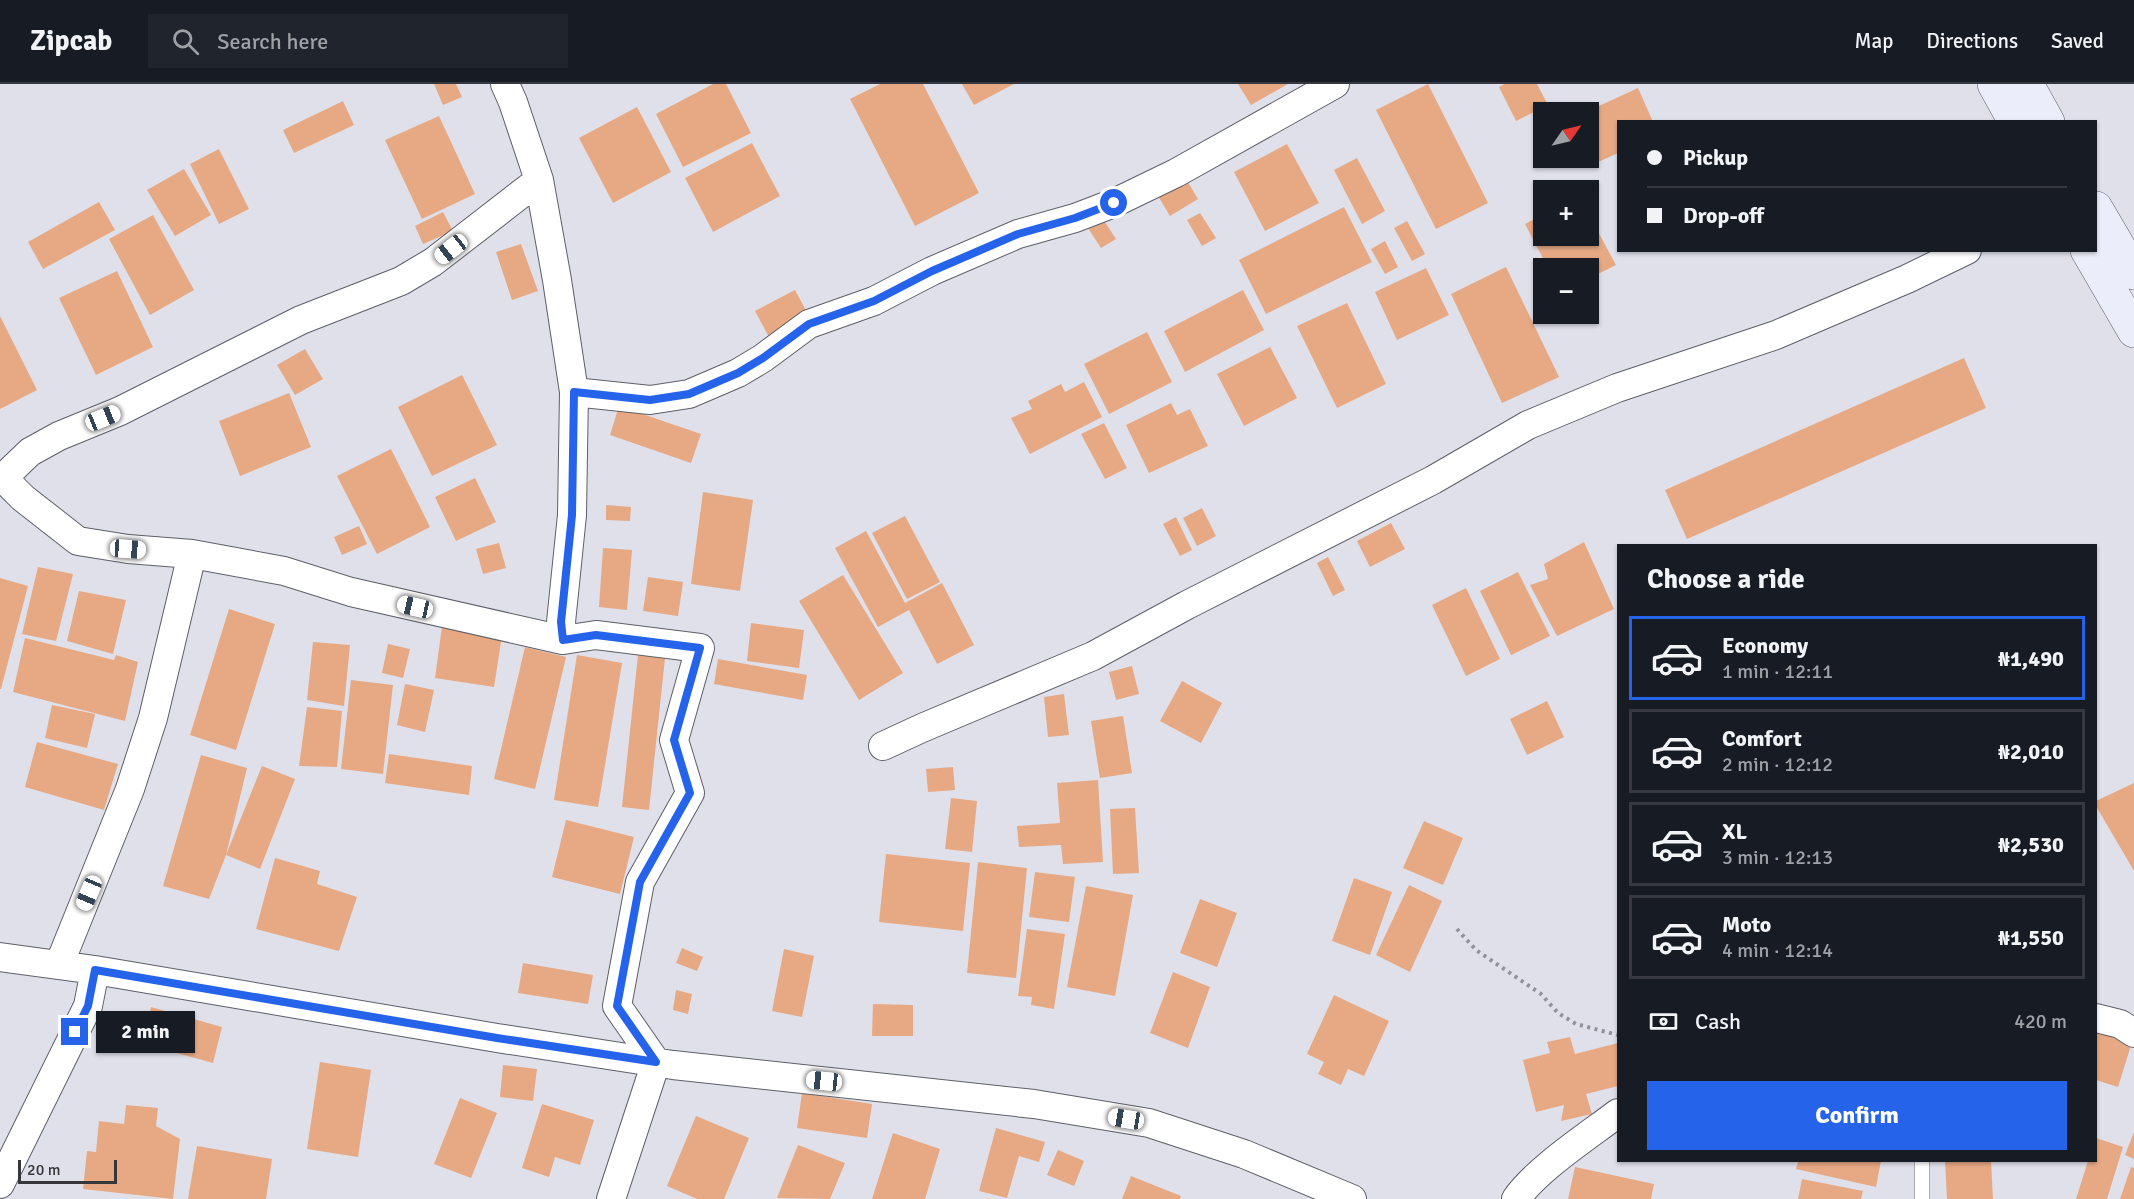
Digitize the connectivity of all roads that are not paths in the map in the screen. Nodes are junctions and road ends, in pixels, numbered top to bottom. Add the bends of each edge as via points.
1 (505, 84) edge
2 (1335, 84) edge
3 (1994, 84) edge
4 (2027, 84) edge
5 (2013, 120) edge
6 (2047, 120) edge
7 (539, 180) junction
8 (2097, 210) edge
9 (1963, 252) edge
10 (2088, 252) edge
11 (2134, 273) edge
12 (2134, 331) edge
13 (574, 392) junction
14 (2, 479) edge
15 (192, 554) junction
16 (563, 640) junction
17 (883, 746) dead end
18 (0, 957) edge
19 (59, 965) junction
20 (95, 970) junction
21 (2097, 1018) edge
22 (2134, 1033) edge
23 (656, 1062) junction
24 (1617, 1114) edge
25 (1922, 1162) edge
26 (0, 1185) edge
27 (611, 1199) edge
28 (1352, 1199) edge
29 (1516, 1199) edge
30 (1922, 1199) edge

1 - 7 street
2 - 13 street via 1114,203 1018,234 874,301 809,324 738,373 689,394 650,400
3 - 5 main road
4 - 6 main road
7 - 13 street
7 - 14 street via 433,262 402,281 302,320 120,411 59,436 30,452
8 - 11 main road
9 - 17 street via 1776,335 1617,388 1528,425 1433,480 1093,656
10 - 12 main road
13 - 16 street via 572,515 561,622
14 - 15 street via 78,541
15 - 16 street via 284,571 351,592
15 - 19 street via 153,718 126,800
16 - 23 street via 596,635 700,648 674,740 690,793 640,882 617,1006
18 - 19 street
19 - 20 street
20 - 23 street
20 - 26 street via 88,1006
21 - 22 street via 2120,1024
23 - 27 street
23 - 28 street via 1034,1104 1149,1123 1244,1154
24 - 29 street via 1562,1155
25 - 30 lane

